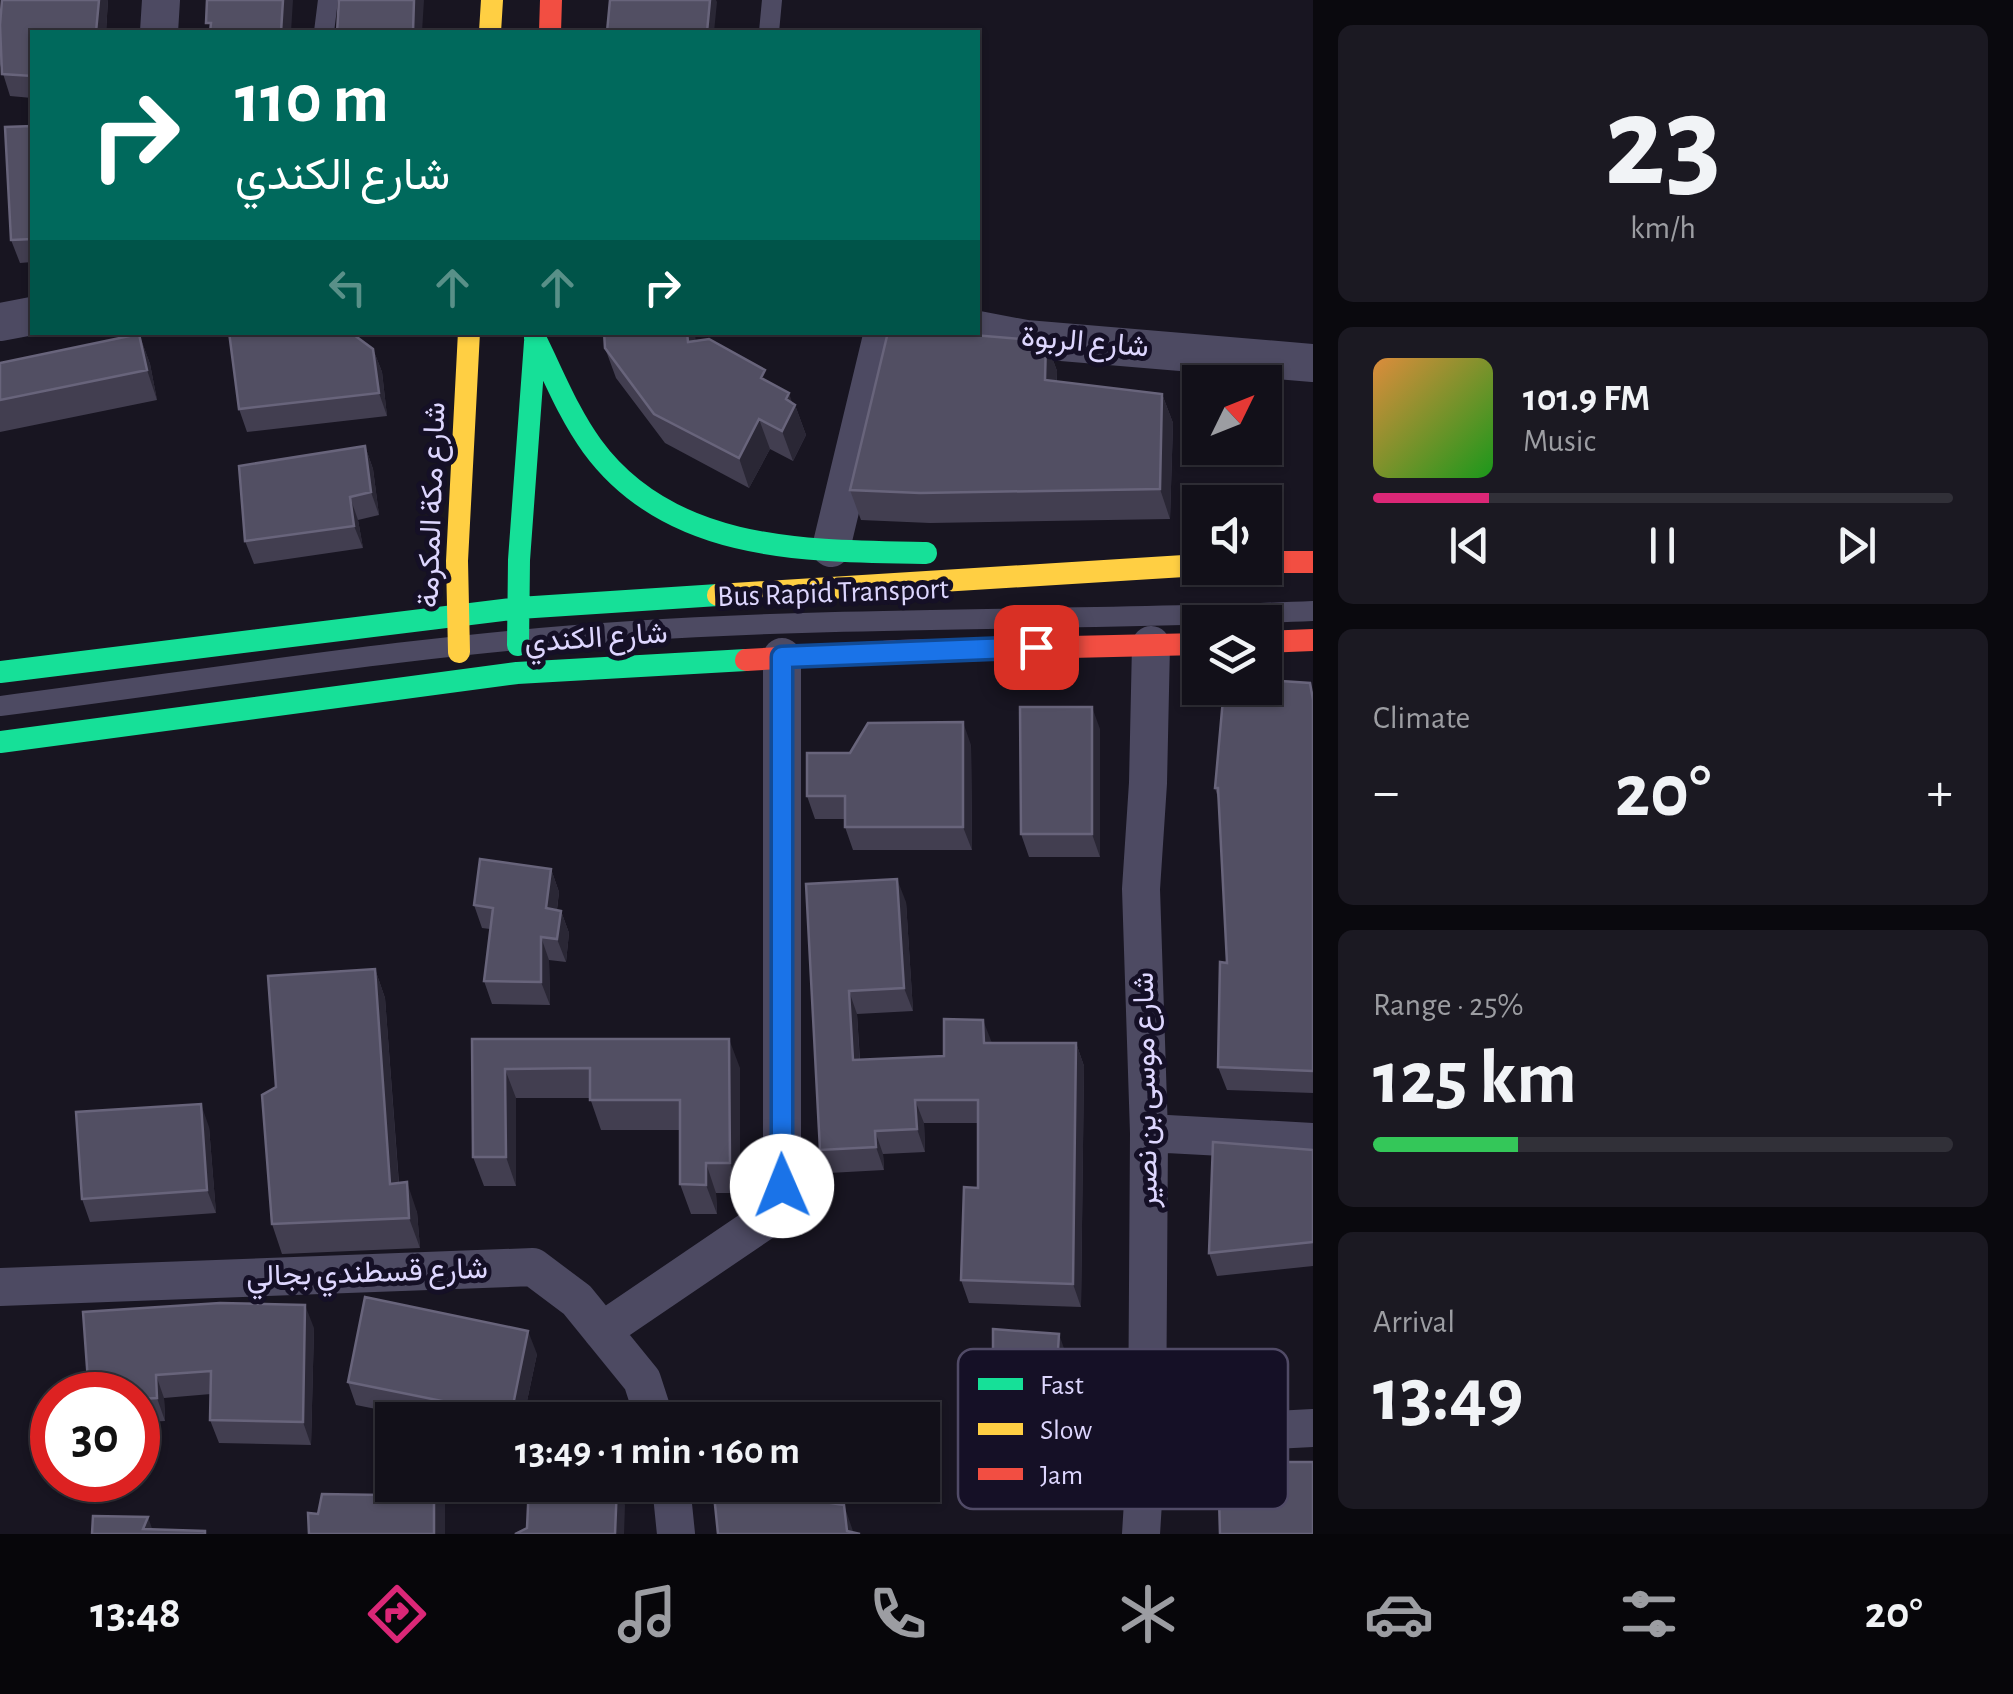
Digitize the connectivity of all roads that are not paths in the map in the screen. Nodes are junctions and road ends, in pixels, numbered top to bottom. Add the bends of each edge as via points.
1 (161, 0) edge
2 (328, 0) edge
3 (492, 0) edge
4 (551, 0) edge
5 (772, 0) edge
6 (159, 30) edge
7 (324, 30) edge
8 (490, 30) edge
9 (550, 30) edge
10 (769, 30) edge
11 (30, 316) edge
12 (0, 322) edge
13 (980, 330) edge
14 (469, 335) edge
15 (535, 335) edge
16 (882, 335) edge
17 (1313, 364) edge
18 (832, 548) junction
19 (947, 553) dead end
20 (1002, 556) dead end
21 (1282, 562) edge
22 (1313, 562) edge
23 (1182, 566) edge
24 (1113, 570) junction
25 (518, 608) junction
26 (1313, 612) edge
27 (458, 616) junction
28 (1313, 623) edge
29 (1282, 624) edge
30 (1182, 628) edge
31 (1313, 640) edge
32 (1282, 641) edge
33 (1182, 645) edge
34 (1151, 646) junction
35 (518, 656) junction
36 (782, 657) junction
37 (459, 663) junction
38 (0, 672) edge
39 (0, 706) edge
40 (0, 724) edge
41 (0, 742) edge
42 (1149, 1133) junction
43 (1313, 1142) edge
44 (0, 1287) edge
45 (602, 1331) junction
46 (1148, 1349) edge
47 (649, 1402) edge
48 (1313, 1428) edge
49 (1288, 1429) edge
50 (673, 1502) edge
51 (1143, 1509) edge
52 (676, 1534) edge
53 (1141, 1534) edge

1 - 6 street
2 - 7 lane
3 - 8 main road
4 - 9 main road
5 - 10 lane
11 - 12 street
13 - 17 street, شارع الربوة
14 - 27 main road, شارع مكة المكرمة
15 - 18 main road via 594,448 639,493 696,527
15 - 25 main road
16 - 18 street
18 - 19 main road
20 - 24 main road
21 - 22 main road
23 - 24 main road, شارع الكندي
24 - 25 main road, شارع الكندي
25 - 27 main road, شارع الكندي
25 - 35 main road
26 - 35 lane, Bus Rapid Transport via 762,623
27 - 37 main road, شارع مكة المكرمة
27 - 38 main road, شارع الكندي
28 - 29 lane
30 - 35 lane, Bus Rapid Transport via 595,646
31 - 32 main road
33 - 34 main road, شارع الكندي
34 - 36 main road, شارع الكندي
34 - 42 street, شارع موسى بن نصير via 1140,888
35 - 36 main road, شارع الكندي
35 - 37 main road, شارع الكندي
35 - 37 lane, Bus Rapid Transport
36 - 45 street via 782,1186 764,1221
37 - 39 lane, Bus Rapid Transport
37 - 40 lane, Bus Rapid Transport
37 - 41 main road, شارع الكندي
42 - 43 street
42 - 46 street, شارع موسى بن نصير
44 - 45 street, شارع قسطندي بجالي via 533,1267 577,1300
45 - 47 street, شارع قسطندي بجالي via 642,1380
48 - 49 street
50 - 52 street
51 - 53 street, شارع موسى بن نصير

